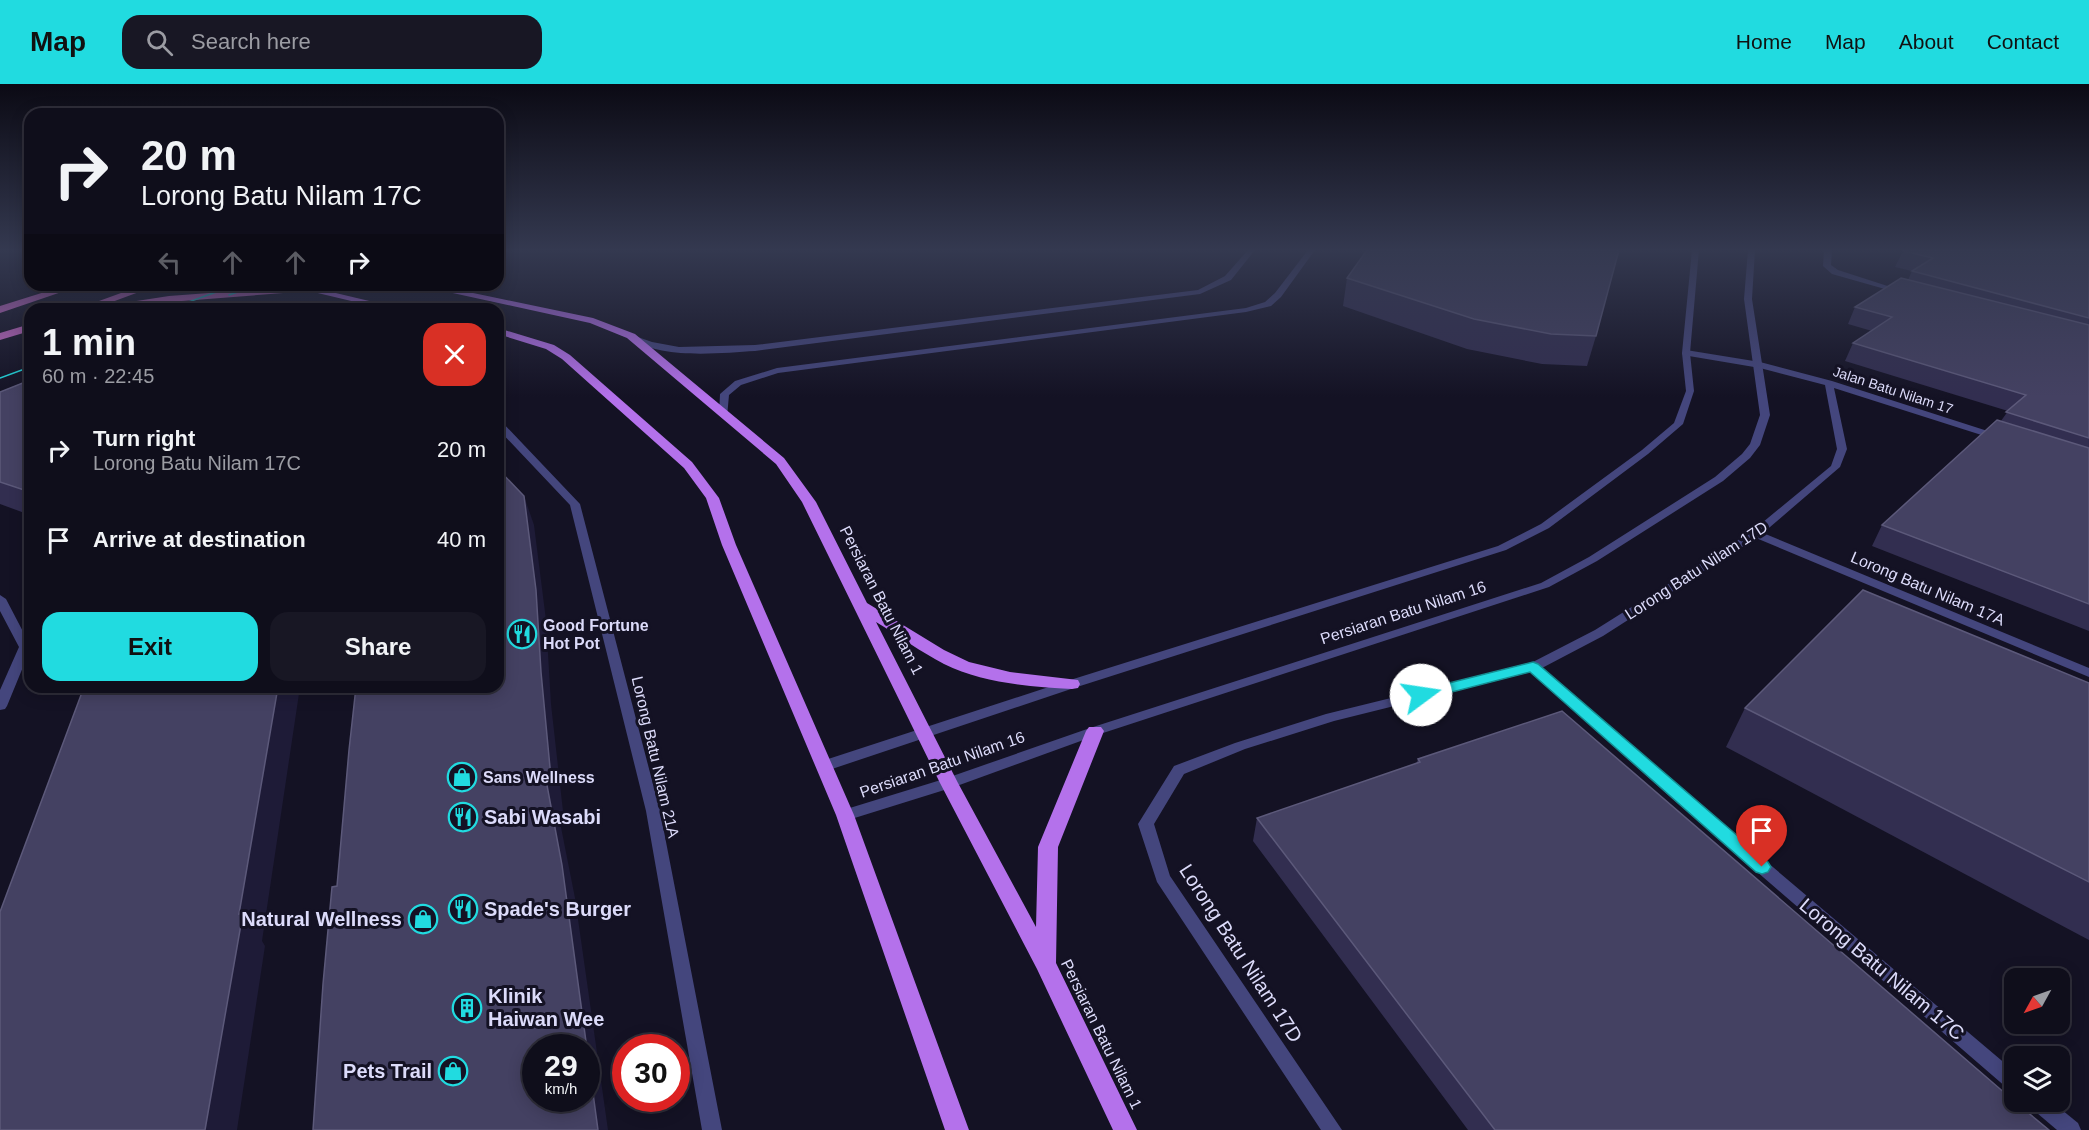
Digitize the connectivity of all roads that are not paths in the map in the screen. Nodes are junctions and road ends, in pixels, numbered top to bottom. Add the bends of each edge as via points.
1 (17, 299) edge
2 (33, 299) edge
3 (172, 299) edge
4 (351, 299) edge
5 (487, 299) edge
6 (1146, 299) edge
7 (1274, 299) edge
8 (1691, 299) edge
9 (1748, 299) edge
10 (143, 303) edge
11 (370, 303) edge
12 (0, 309) edge
13 (24, 329) edge
14 (504, 333) edge
15 (631, 336) junction
16 (0, 337) edge
17 (1686, 353) junction
18 (1760, 365) junction
19 (1829, 383) junction
20 (724, 415) junction
21 (504, 429) edge
22 (2012, 442) edge
23 (1755, 534) junction
24 (0, 599) edge
25 (862, 607) junction
26 (24, 643) edge
27 (24, 652) edge
28 (1533, 667) junction
29 (2089, 673) edge
30 (1072, 684) junction
31 (0, 706) edge
32 (1095, 731) junction
33 (925, 734) junction
34 (824, 766) junction
35 (949, 783) junction
36 (845, 815) junction
37 (1046, 965) junction
38 (2004, 1073) edge
39 (2050, 1112) edge
40 (712, 1130) edge
41 (957, 1130) edge
42 (1125, 1130) edge
43 (1332, 1130) edge
44 (2072, 1130) edge

1 - 12 highway
2 - 12 highway
3 - 10 highway
4 - 11 main road
5 - 15 main road, Persiaran Batu Nilam 1 via 593,321
6 - 15 street via 755,348 677,349 648,344
7 - 20 street via 1257,307 777,372 738,382 725,394
8 - 17 street, Persiaran Batu Nilam 16
9 - 18 street, Persiaran Batu Nilam 16
13 - 16 highway
14 - 34 main road via 550,347 566,357 688,465 712,498
15 - 20 main road, Persiaran Batu Nilam 1
17 - 18 street, Jalan Batu Nilam 17
17 - 30 street, Persiaran Batu Nilam 16 via 1690,390 1678,424 1545,526 1502,548
18 - 19 street, Jalan Batu Nilam 17
18 - 32 street, Persiaran Batu Nilam 16 via 1765,414 1755,444 1746,456 1719,479 1593,559 1545,585
19 - 22 street, Jalan Batu Nilam 17
19 - 23 street, Lorong Batu Nilam 17D via 1842,449 1835,467
20 - 25 main road, Persiaran Batu Nilam 1 via 780,461 809,502
21 - 40 street, Lorong Batu Nilam 21A via 575,504 653,811
23 - 28 street, Lorong Batu Nilam 17D via 1599,633
23 - 29 street, Lorong Batu Nilam 17A
24 - 26 street
25 - 30 main road via 952,661 996,674
25 - 33 main road, Persiaran Batu Nilam 1
27 - 31 street
28 - 38 street, Lorong Batu Nilam 17C
28 - 43 street, Lorong Batu Nilam 17D via 1331,717 1179,770 1146,824 1163,878
30 - 33 street, Persiaran Batu Nilam 16
32 - 35 street, Persiaran Batu Nilam 16
32 - 37 main road via 1048,847
33 - 34 street, Persiaran Batu Nilam 16
33 - 35 main road, Persiaran Batu Nilam 1
34 - 36 main road
35 - 36 street, Persiaran Batu Nilam 16
35 - 37 main road, Persiaran Batu Nilam 1
36 - 41 main road
37 - 42 main road, Persiaran Batu Nilam 1
39 - 44 street

